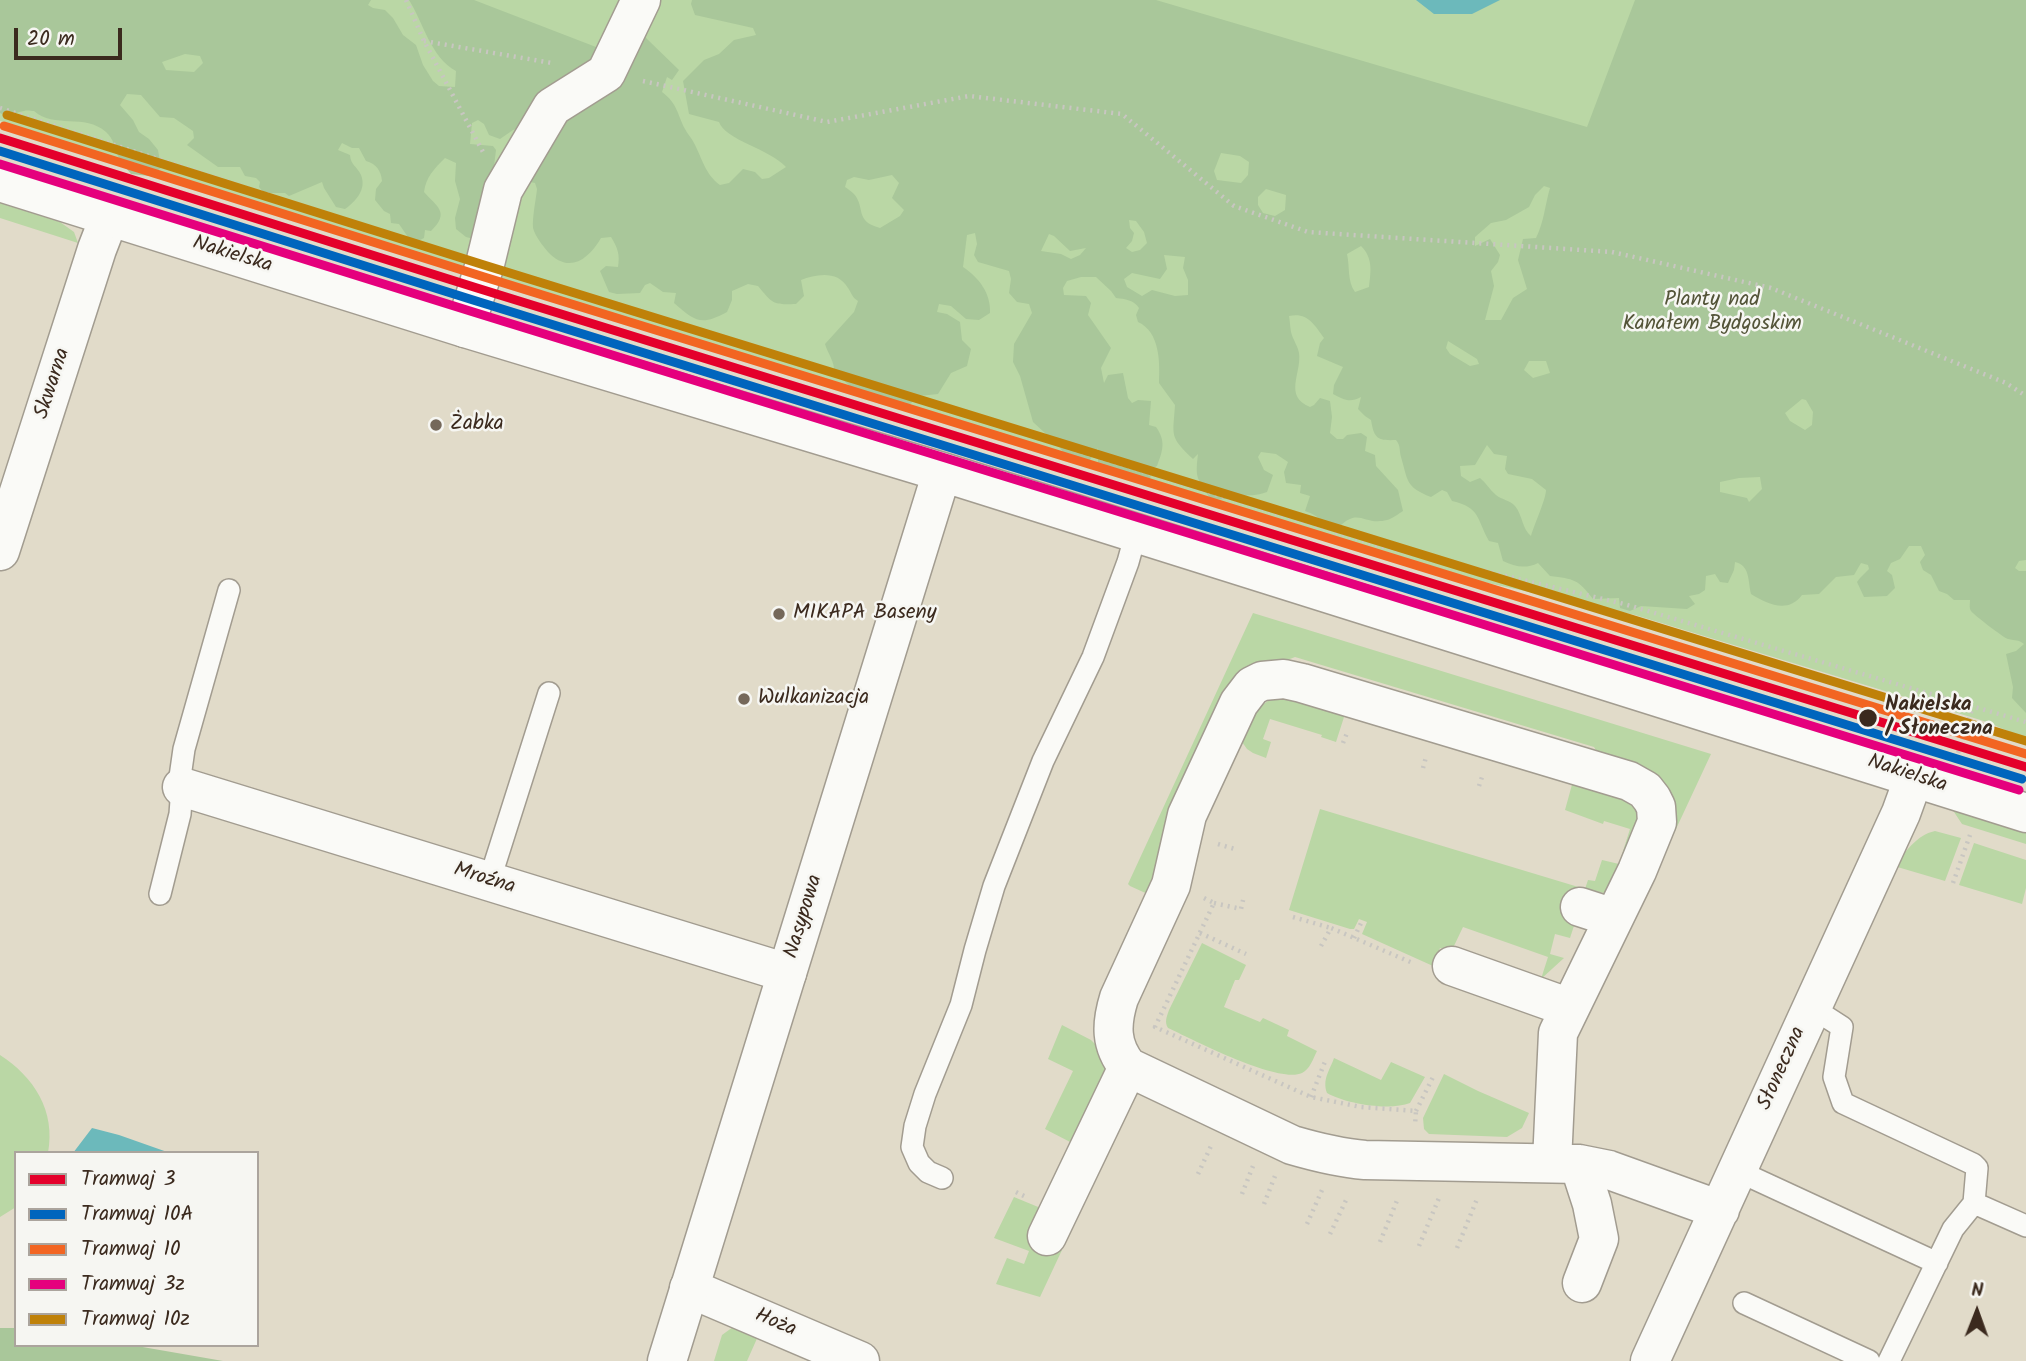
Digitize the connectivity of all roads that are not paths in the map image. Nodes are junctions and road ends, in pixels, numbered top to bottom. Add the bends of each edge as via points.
1 (641, 0) edge
2 (0, 183) edge
3 (109, 218) junction
4 (465, 328) junction
5 (942, 472) junction
6 (1136, 533) junction
7 (0, 551) edge
8 (229, 590) dead end
9 (549, 693) dead end
10 (1914, 777) junction
11 (182, 787) junction
12 (2026, 813) edge
13 (489, 882) junction
14 (160, 894) dead end
15 (1452, 967) road end
16 (787, 973) junction
17 (1811, 1007) junction
18 (1570, 1008) junction
19 (1128, 1067) junction
20 (1566, 1163) junction
21 (1738, 1171) junction
22 (942, 1178) dead end
23 (1975, 1203) junction
24 (1720, 1210) junction
25 (2026, 1226) edge
26 (1046, 1236) dead end
27 (1937, 1263) junction
28 (1582, 1283) dead end
29 (689, 1288) junction
30 (1744, 1303) dead end
31 (667, 1361) edge
32 (860, 1361) edge
33 (1650, 1361) edge
34 (1868, 1361) edge
35 (1889, 1361) edge

1 - 4 street via 606,73 552,107 503,190
2 - 3 street, Nakielska
3 - 4 street, Nakielska
3 - 7 street, Skwarna
4 - 5 street, Nakielska
5 - 6 street, Nakielska
5 - 16 street, Nasypowa
6 - 10 street, Nakielska
6 - 22 lane via 1093,657 1043,761 995,886 961,1005 915,1126 912,1147 919,1163
8 - 11 lane via 184,749
9 - 13 lane
10 - 12 street, Nakielska
10 - 17 street, Słoneczna
11 - 13 street, Mroźna
11 - 14 lane
13 - 16 street, Mroźna
15 - 18 street
16 - 29 street, Nasypowa
17 - 21 street, Słoneczna
17 - 23 lane via 1842,1027 1834,1077 1843,1103 1973,1164 1977,1168
18 - 19 street via 1597,913 1637,871 1657,822 1656,807 1639,785 1302,683 1262,681 1252,686 1240,703 1187,815 1171,885 1119,998 1112,1028 1119,1057
18 - 20 street via 1558,1033
19 - 20 street via 1292,1145 1341,1158
19 - 26 street
20 - 24 street via 1609,1170
20 - 28 street via 1592,1204 1600,1239
21 - 24 street, Słoneczna
21 - 27 lane
23 - 25 lane
23 - 27 lane via 1953,1229
24 - 33 street, Słoneczna
27 - 35 lane
29 - 31 street, Nasypowa
29 - 32 street, Hoża
30 - 34 lane

